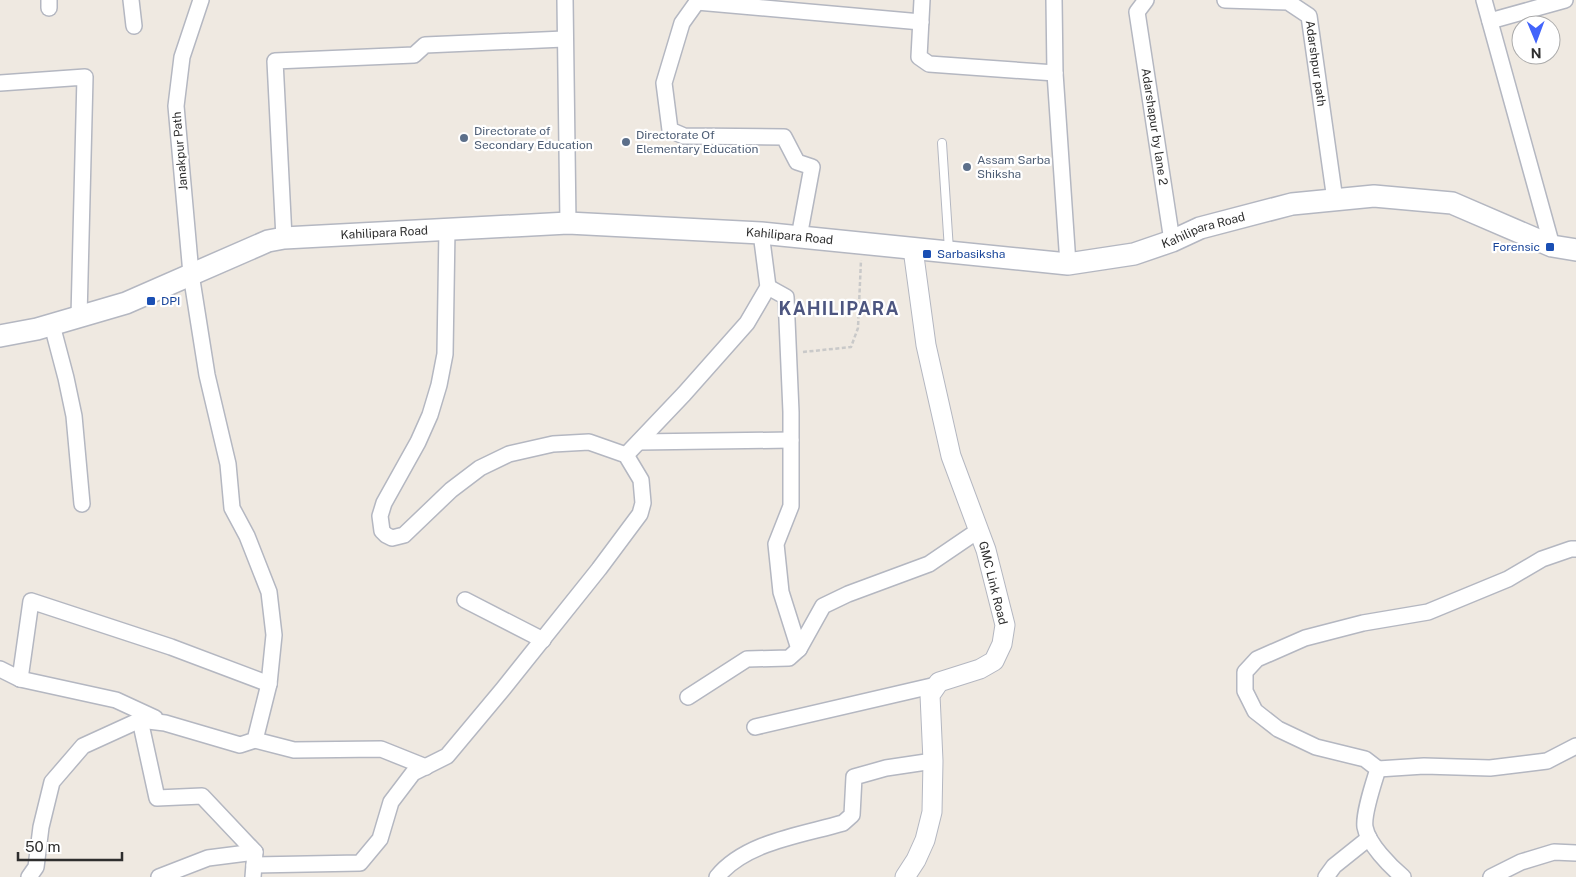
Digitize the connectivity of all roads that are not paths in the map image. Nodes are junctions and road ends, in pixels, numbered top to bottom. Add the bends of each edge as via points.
1 (131, 0) edge
2 (201, 0) edge
3 (565, 0) edge
4 (922, 0) edge
5 (1054, 0) edge
6 (1225, 0) edge
7 (1484, 0) edge
8 (1565, 0) edge
9 (697, 1) edge
10 (1142, 6) edge
11 (1490, 21) junction
12 (921, 22) junction
13 (134, 26) dead end
14 (564, 39) junction
15 (1055, 73) junction
16 (0, 83) edge
17 (942, 144) dead end
18 (1335, 200) junction
19 (568, 223) junction
20 (447, 229) junction
21 (761, 233) junction
22 (284, 238) junction
23 (799, 238) junction
24 (1172, 241) junction
25 (1552, 246) junction
26 (913, 249) junction
27 (1576, 250) edge
28 (949, 252) junction
29 (1068, 264) junction
30 (191, 274) junction
31 (768, 287) junction
32 (80, 316) junction
33 (52, 325) junction
34 (0, 336) edge
35 (791, 440) junction
36 (639, 442) junction
37 (626, 455) junction
38 (82, 504) dead end
39 (979, 530) junction
40 (1576, 549) edge
41 (465, 600) dead end
42 (543, 640) junction
43 (799, 649) junction
44 (0, 669) edge
45 (20, 679) junction
46 (269, 684) junction
47 (936, 686) junction
48 (688, 697) dead end
49 (140, 720) junction
50 (165, 723) junction
51 (755, 727) dead end
52 (254, 740) junction
53 (1576, 746) edge
54 (933, 761) junction
55 (426, 767) junction
56 (1378, 769) junction
57 (1369, 838) junction
58 (1576, 853) edge
59 (254, 865) edge
60 (29, 877) edge
61 (159, 877) edge
62 (717, 877) edge
63 (905, 877) edge
64 (1326, 877) edge
65 (1403, 877) edge
66 (1492, 877) edge

1 - 13 street
2 - 30 street, Janakpur Path via 182,57 176,106
3 - 14 street
4 - 12 street
5 - 15 street
6 - 18 street, Adarshpur path via 1288,2 1309,16
7 - 11 street
8 - 11 street
9 - 12 street
9 - 23 street via 682,23 664,83 670,130 684,136 784,137 798,162 812,167
10 - 24 street, Adarshapur by lane 2
11 - 25 street
12 - 15 street via 919,57 929,64
14 - 19 street
14 - 22 street via 424,45 414,55 275,61
15 - 29 street
16 - 32 street via 85,77
17 - 28 lane
18 - 24 main road, Kahilipara Road via 1292,204 1200,228
18 - 25 main road, Kahilipara Road via 1374,196 1452,203
19 - 20 main road, Kahilipara Road
19 - 21 main road, Kahilipara Road
20 - 22 main road, Kahilipara Road
20 - 37 street via 446,354 430,415 384,503 380,516 382,531 392,538 404,535 465,479 510,454 553,444 589,442
21 - 23 main road, Kahilipara Road
21 - 31 street
22 - 30 main road, Kahilipara Road via 268,241
23 - 26 main road, Kahilipara Road
24 - 29 main road, Kahilipara Road via 1134,254
25 - 27 main road, Kahilipara Road
26 - 28 main road, Kahilipara Road
26 - 39 street, GMC Link Road via 926,345 951,456
28 - 29 main road, Kahilipara Road
30 - 32 main road, Kahilipara Road via 126,303
30 - 46 street, Janakpur Path via 207,375 228,464 232,508 269,592 274,635
31 - 35 street via 786,297
31 - 36 street via 747,323
32 - 33 main road, Kahilipara Road
33 - 34 main road, Kahilipara Road
33 - 38 street via 74,416
35 - 36 street
35 - 43 street via 791,506 776,544 780,592
36 - 37 street
37 - 42 street via 641,480 643,502 640,514
39 - 43 street via 929,564 823,606
39 - 47 street, GMC Link Road via 1005,625 1002,644 994,661
40 - 56 street via 1542,559 1508,579 1428,612 1363,623 1306,638 1257,659 1245,672 1245,691 1254,711 1278,729 1316,747 1365,759
41 - 42 street
42 - 55 street via 447,756
43 - 48 street via 789,658 747,659
44 - 45 street
45 - 46 street via 31,601
45 - 50 street via 116,700
46 - 52 street, Janakpur Path
47 - 51 street
47 - 54 street via 930,696
49 - 50 street
49 - 59 street via 157,798 202,796
49 - 60 street via 83,746 52,782 36,868
50 - 52 street via 240,745
52 - 55 street via 294,750 381,749
53 - 56 street via 1547,761 1490,768 1424,766
54 - 62 street via 854,777 852,815 843,823 771,842 742,856
54 - 63 street via 932,812 925,840
55 - 59 street via 413,774 391,802 380,839 360,863
56 - 57 street via 1365,826
57 - 64 street via 1334,866
57 - 65 street
58 - 66 street via 1554,852 1521,862
59 - 61 street via 208,858

